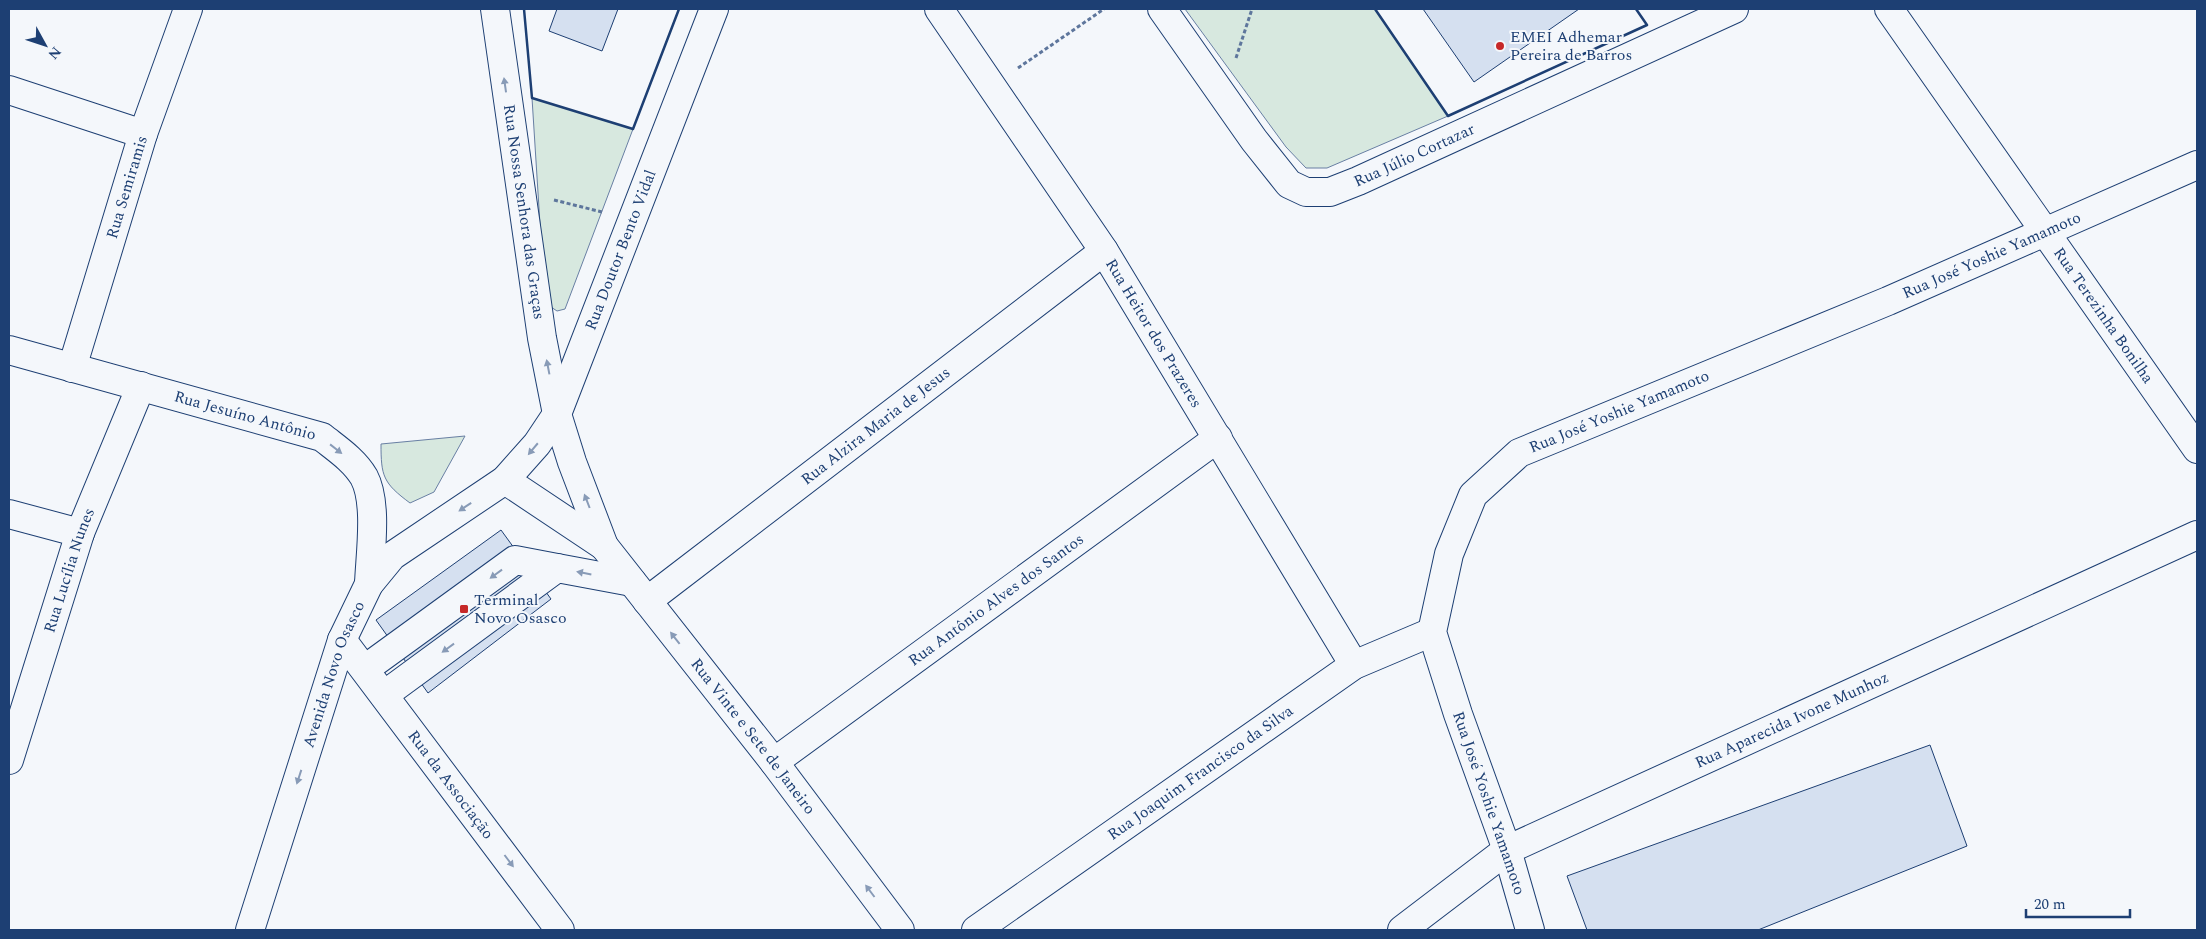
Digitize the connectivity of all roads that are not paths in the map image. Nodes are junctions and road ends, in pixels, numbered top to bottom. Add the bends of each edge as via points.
1 (188, 9) edge
2 (495, 9) edge
3 (714, 9) edge
4 (939, 9) edge
5 (1162, 9) edge
6 (1734, 9) edge
7 (1897, 11) edge
8 (9, 90) edge
9 (143, 134) junction
10 (2197, 165) edge
11 (2045, 232) junction
12 (1104, 251) junction
13 (9, 350) edge
14 (72, 368) junction
15 (141, 386) junction
16 (557, 414) junction
17 (1218, 438) junction
18 (2197, 449) edge
19 (505, 480) junction
20 (9, 514) edge
21 (80, 533) junction
22 (2197, 535) edge
23 (604, 546) junction
24 (557, 568) junction
25 (369, 584) junction
26 (639, 592) junction
27 (1432, 632) junction
28 (342, 640) junction
29 (1354, 665) junction
30 (364, 669) junction
31 (384, 695) junction
32 (9, 760) edge
33 (774, 762) junction
34 (1507, 850) junction
35 (538, 918) edge
36 (250, 930) edge
37 (560, 930) edge
38 (900, 930) edge
39 (976, 930) edge
40 (1402, 930) edge
41 (1530, 930) edge

1 - 9 street, Rua Semiramis
16 -> 2 street, Rua Nossa Senhora das Graças via 542,338
3 - 16 street, Rua Doutor Bento Vidal
4 - 12 street, Rua Heitor dos Prazeres
5 - 6 street, Rua Júlio Cortazar via 1254,140 1289,184 1306,192 1330,192
7 - 11 street, Rua Terezinha Bonilha
8 - 9 street
9 - 14 street, Rua Semiramis
10 - 11 street, Rua José Yoshie Yamamoto
11 - 18 street, Rua Terezinha Bonilha
11 - 27 street, Rua José Yoshie Yamamoto via 1770,351 1519,452 1472,495 1449,554
12 - 17 street, Rua Heitor dos Prazeres
12 - 26 street, Rua Alzira Maria de Jesus
13 - 14 street, Rua Jesuíno Antônio
14 - 15 street, Rua Jesuíno Antônio
15 - 21 street, Rua Lucília Nunes
15 -> 25 street, Rua Jesuíno Antônio via 322,437 349,458 364,478 372,504
16 -> 19 street, Rua Doutor Bento Vidal via 537,444
23 -> 16 street, Rua Vinte e Sete de Janeiro
17 - 29 street, Rua Heitor dos Prazeres
17 - 33 street, Rua Antônio Alves dos Santos
19 - 23 street, Rua Vinte e Sete de Janeiro
19 -> 25 street, Avenida Novo Osasco via 392,556
20 - 21 street
21 - 32 street, Rua Lucília Nunes
22 - 34 street, Rua Aparecida Ivone Munhoz
23 - 26 street, Rua Vinte e Sete de Janeiro
26 -> 24 street
24 -> 30 street via 514,560
24 -> 31 street
25 - 28 street, Avenida Novo Osasco
33 -> 26 street, Rua Vinte e Sete de Janeiro
27 - 29 street, Rua Joaquim Francisco da Silva
27 - 34 street, Rua José Yoshie Yamamoto
28 - 30 street, Rua da Associação
28 -> 36 street, Avenida Novo Osasco
29 - 39 street, Rua Joaquim Francisco da Silva
30 - 31 street, Rua da Associação
31 -> 35 street, Rua da Associação
38 -> 33 street, Rua Vinte e Sete de Janeiro
34 - 40 street, Rua Aparecida Ivone Munhoz
34 - 41 street, Rua José Yoshie Yamamoto
35 - 37 street, Rua da Associação

